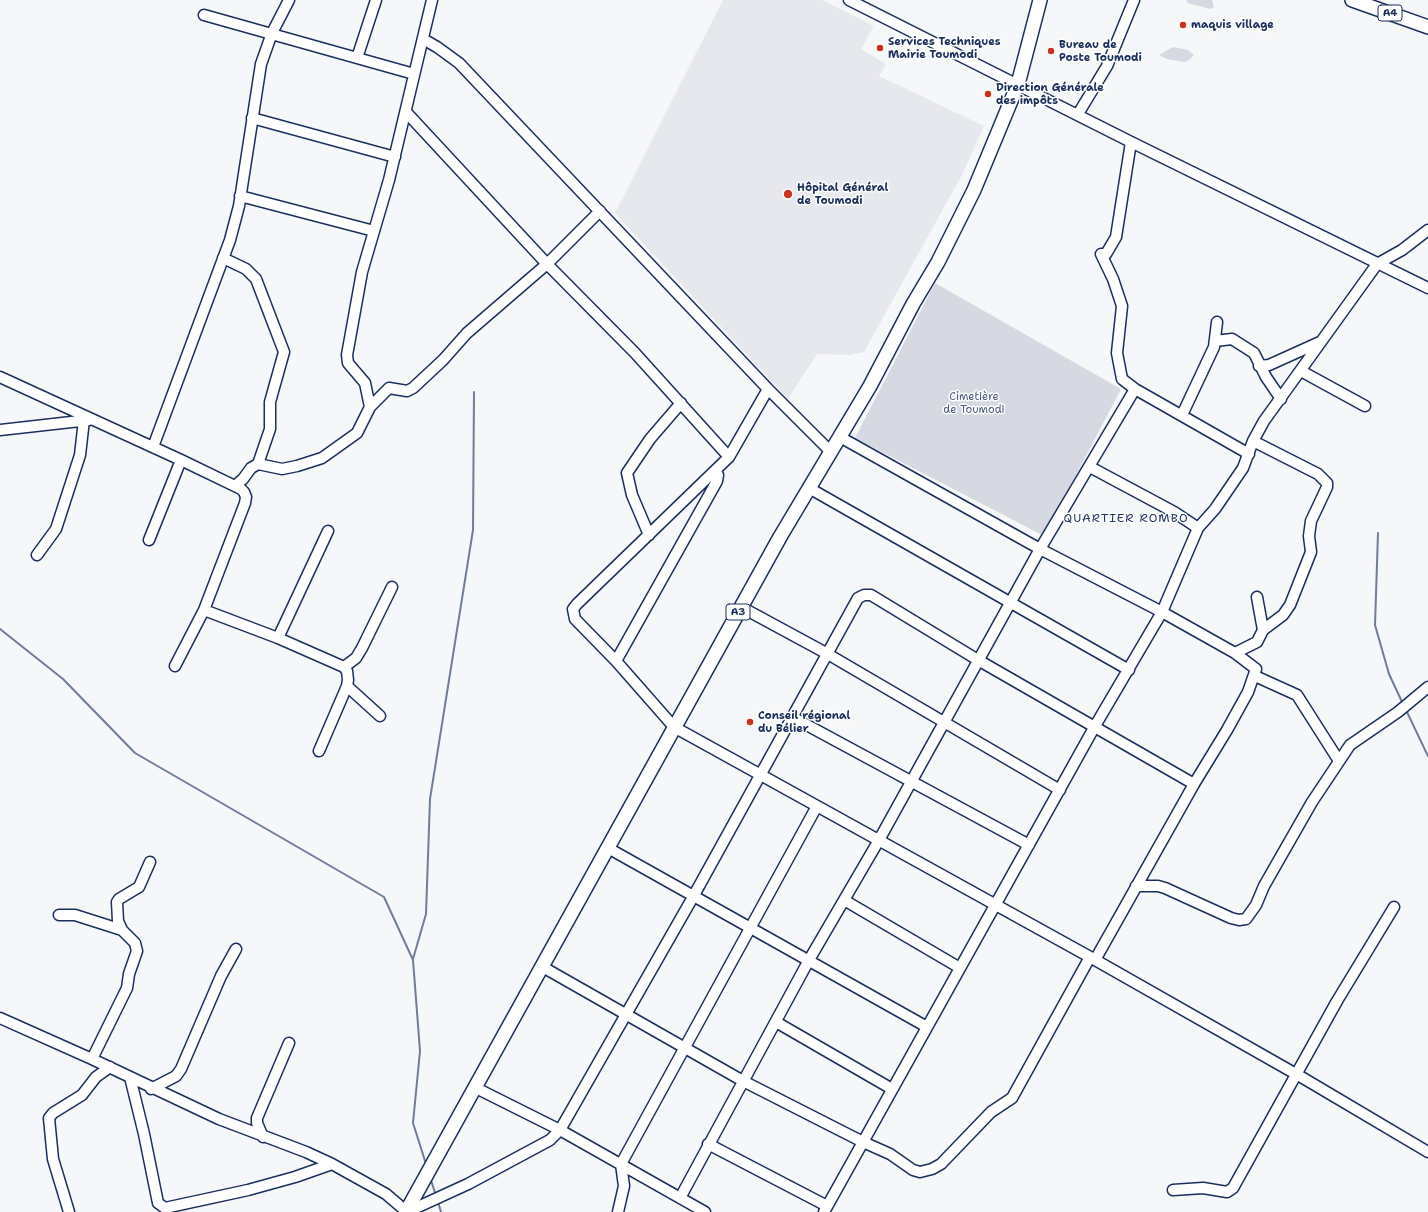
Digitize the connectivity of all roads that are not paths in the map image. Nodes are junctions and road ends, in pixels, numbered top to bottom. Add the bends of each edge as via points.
1 (289, 0) edge
2 (376, 0) edge
3 (432, 0) edge
4 (849, 0) edge
5 (1040, 0) edge
6 (1134, 0) edge
7 (1352, 0) edge
8 (1372, 3) edge
9 (204, 15) dead end
10 (1428, 27) edge
11 (272, 33) junction
12 (423, 39) junction
13 (357, 58) junction
14 (414, 74) junction
15 (1018, 84) junction
16 (406, 112) junction
17 (1078, 114) junction
18 (252, 118) junction
19 (1131, 142) junction
20 (395, 157) junction
21 (240, 196) junction
22 (600, 211) junction
23 (1428, 230) edge
24 (374, 231) junction
25 (224, 258) junction
26 (547, 264) junction
27 (1377, 264) junction
28 (1428, 288) edge
29 (1217, 322) dead end
30 (1215, 341) junction
31 (1322, 341) junction
32 (1259, 366) junction
33 (1301, 371) junction
34 (0, 377) edge
35 (768, 389) junction
36 (1134, 389) junction
37 (1281, 399) junction
38 (681, 403) junction
39 (1365, 406) dead end
40 (370, 407) junction
41 (1182, 415) junction
42 (89, 420) junction
43 (0, 430) edge
44 (840, 437) junction
45 (1253, 441) junction
46 (153, 447) junction
47 (830, 451) junction
48 (1249, 454) junction
49 (729, 457) junction
50 (181, 460) junction
51 (258, 464) junction
52 (1090, 467) junction
53 (715, 471) junction
54 (235, 486) junction
55 (809, 488) junction
56 (1198, 528) junction
57 (328, 531) dead end
58 (649, 535) junction
59 (149, 540) dead end
60 (1040, 549) junction
61 (37, 555) dead end
62 (392, 587) dead end
63 (1257, 597) dead end
64 (1010, 602) junction
65 (741, 607) junction
66 (204, 610) junction
67 (1162, 612) junction
68 (1263, 630) junction
69 (278, 638) junction
70 (1235, 653) junction
71 (826, 654) junction
72 (978, 660) junction
73 (616, 661) junction
74 (175, 666) dead end
75 (344, 667) junction
76 (1129, 670) junction
77 (1255, 676) junction
78 (347, 686) junction
79 (1428, 686) edge
80 (380, 716) dead end
81 (792, 716) junction
82 (944, 721) junction
83 (1095, 726) junction
84 (674, 727) junction
85 (319, 751) dead end
86 (1339, 761) junction
87 (760, 775) junction
88 (911, 781) junction
89 (1194, 784) junction
90 (1060, 790) junction
91 (817, 806) junction
92 (879, 840) junction
93 (1029, 845) junction
94 (608, 848) junction
95 (150, 862) dead end
96 (1136, 886) junction
97 (693, 897) junction
98 (844, 900) junction
99 (996, 905) junction
100 (1394, 907) dead end
101 (59, 915) dead end
102 (750, 928) junction
103 (122, 930) junction
104 (236, 949) dead end
105 (1093, 958) junction
106 (809, 960) junction
107 (541, 966) junction
108 (960, 968) junction
109 (625, 1014) junction
110 (0, 1018) edge
111 (776, 1022) junction
112 (928, 1027) junction
113 (289, 1043) dead end
114 (685, 1047) junction
115 (92, 1059) junction
116 (110, 1067) junction
117 (1296, 1074) junction
118 (130, 1077) junction
119 (743, 1081) junction
120 (474, 1087) junction
121 (151, 1089) junction
122 (892, 1089) junction
123 (560, 1130) junction
124 (263, 1137) junction
125 (863, 1142) junction
126 (708, 1144) junction
127 (1428, 1152) edge
128 (332, 1164) junction
129 (621, 1164) junction
130 (1174, 1190) dead end
131 (680, 1198) junction
132 (825, 1209) edge
133 (69, 1212) edge
134 (406, 1212) edge
135 (618, 1212) edge
136 (705, 1212) edge

1 - 11 street
2 - 13 street
3 - 12 street
4 - 15 street
5 - 15 main road, A3
6 - 17 street via 1107,66
7 - 8 main road, A4
8 - 10 main road, A4
9 - 11 street
11 - 13 street
11 - 18 street via 261,64
12 - 14 street
12 - 22 street via 459,63
13 - 14 street
14 - 16 street
15 - 17 street
15 - 44 main road, A3 via 951,236
16 - 20 street
16 - 26 street
17 - 19 street
18 - 20 street
18 - 21 street
19 - 27 street
19 - 36 street via 1116,237 1106,254 1101,254 1113,278 1122,306 1117,353 1122,379
20 - 24 street
21 - 24 street
21 - 25 street
22 - 26 street
22 - 35 street
23 - 27 street via 1402,250
24 - 40 street via 362,272 347,355 348,363 364,383
25 - 46 street
25 - 51 street via 246,269 256,279 284,352 270,402 270,429
26 - 38 street
26 - 40 street via 467,333 414,388 406,391 390,388
27 - 28 street
27 - 31 street
29 - 30 street
30 - 32 street via 1232,339 1240,343 1256,355
30 - 41 street
31 - 32 street via 1270,365
31 - 33 street
32 - 37 street
33 - 37 street
33 - 39 street
34 - 42 street
35 - 47 street
35 - 49 street
36 - 41 street
36 - 52 street
37 - 45 street
38 - 49 street
38 - 58 street via 650,439 627,472 632,495
40 - 51 street via 357,433 322,458 282,469
41 - 48 street
42 - 43 street
42 - 46 street
42 - 61 street via 56,529
44 - 47 main road, A3
44 - 60 street
45 - 48 street
45 - 68 street via 1318,474 1327,483 1311,520 1311,552 1300,584 1287,610
46 - 50 street
47 - 55 main road, A3
48 - 56 street via 1243,468 1215,509
49 - 53 street
50 - 54 street
50 - 59 street
51 - 54 street
52 - 56 street via 1174,512
52 - 60 street
53 - 58 street
53 - 73 street via 718,475 717,481
54 - 66 street via 244,492 246,503
55 - 64 street
55 - 65 main road, A3
56 - 67 street
57 - 69 street
58 - 73 street via 573,609 574,619
60 - 64 street
60 - 67 street
62 - 75 street via 356,658
63 - 68 street
64 - 72 street
64 - 76 street
65 - 71 street
65 - 84 main road, A3
66 - 69 street
66 - 74 street
67 - 70 street
67 - 76 street
68 - 70 street via 1257,642
69 - 75 street
70 - 77 street via 1256,669
71 - 72 street via 858,598 871,595
71 - 81 street
71 - 82 street
72 - 82 street
72 - 83 street
73 - 84 street
75 - 78 street
76 - 83 street
77 - 86 street via 1297,695
77 - 89 street via 1227,730
78 - 80 street
78 - 85 street
79 - 86 street via 1398,712 1350,745
81 - 87 street
81 - 88 street
82 - 88 street
82 - 90 street
83 - 89 street
83 - 90 street
84 - 87 street
84 - 94 main road, A3
86 - 96 street via 1312,802 1246,919 1231,918 1165,888
87 - 91 street
87 - 97 street
88 - 92 street
88 - 93 street
89 - 96 street
90 - 93 street
91 - 92 street
91 - 102 street
92 - 98 street
92 - 99 street
93 - 99 street
94 - 97 street
94 - 107 main road, A3
95 - 103 street via 139,888 117,902 118,921
96 - 105 street
97 - 102 street
97 - 109 street
98 - 106 street
98 - 108 street
99 - 105 street
99 - 108 street
100 - 117 street
101 - 103 street via 75,915
102 - 106 street
102 - 114 street
103 - 115 street via 135,943 137,951 127,988
104 - 121 street via 221,976 181,1069 176,1076
105 - 117 street
105 - 125 street via 1012,1098 991,1112 941,1164 932,1169 916,1172 890,1154
106 - 111 street
106 - 112 street
107 - 109 street
107 - 120 main road, A3
108 - 112 street
109 - 114 street
109 - 123 street
110 - 115 street
111 - 119 street
111 - 122 street
112 - 122 street
113 - 124 street via 257,1118
114 - 119 street
114 - 129 street
115 - 116 street
116 - 118 street
116 - 133 street via 96,1077 82,1095 49,1118 53,1159
117 - 127 street
117 - 130 street via 1233,1188 1227,1192 1201,1188
118 - 121 street
118 - 128 street via 158,1203 165,1208 254,1189
119 - 125 street
119 - 126 street
120 - 123 street
120 - 134 main road, A3
121 - 124 street
122 - 125 street
123 - 129 street
123 - 134 street via 550,1140 468,1184
124 - 128 street
125 - 132 street
126 - 131 street
126 - 132 street
128 - 134 street via 386,1194
129 - 131 street
129 - 135 street via 624,1186
131 - 136 street

